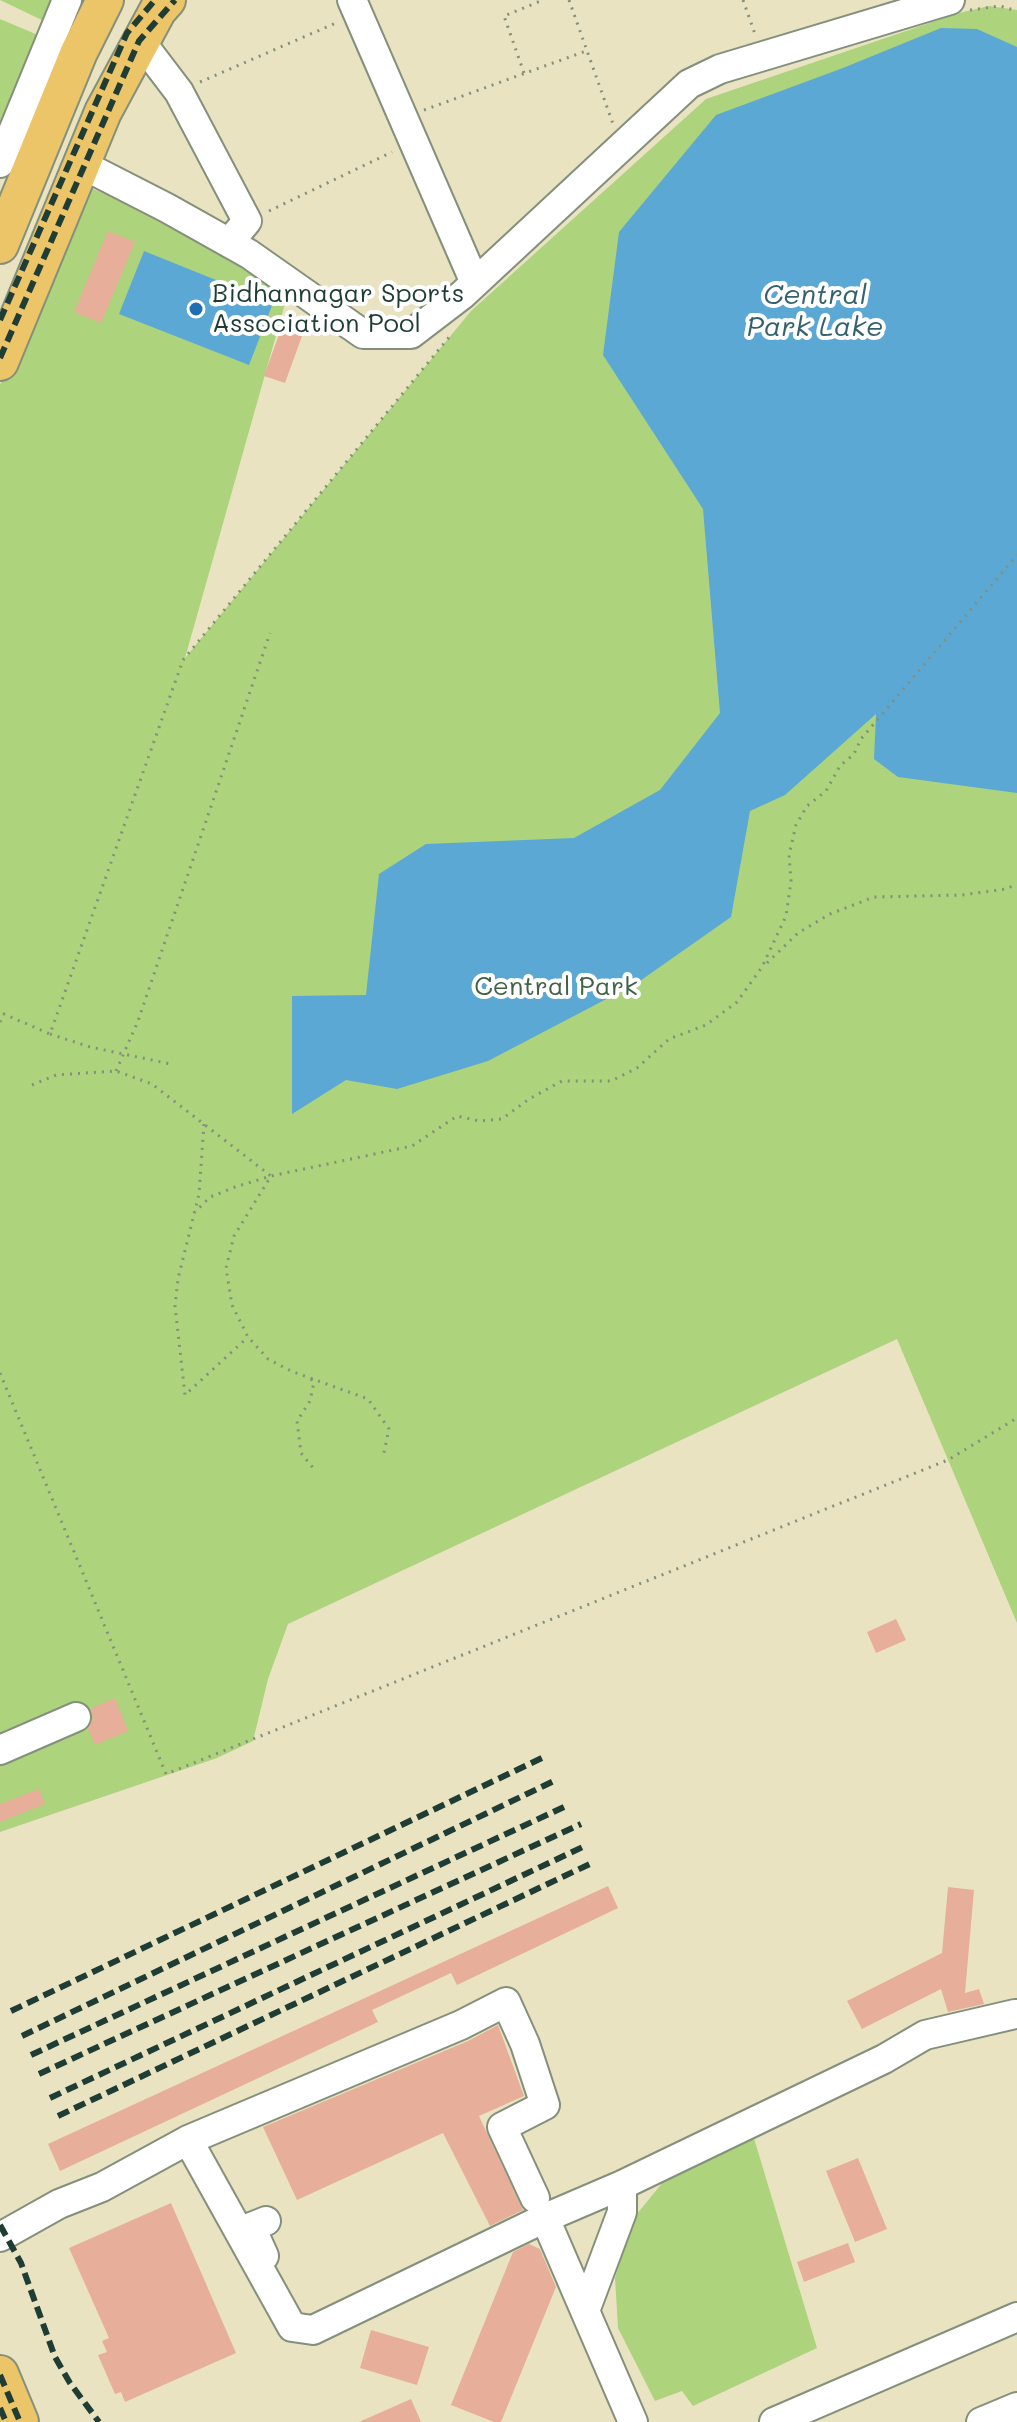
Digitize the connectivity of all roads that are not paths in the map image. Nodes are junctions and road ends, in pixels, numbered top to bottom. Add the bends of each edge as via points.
1 (67, 0) edge
2 (105, 0) edge
3 (167, 0) edge
4 (958, 6) edge
5 (355, 7) edge
6 (141, 42) junction
7 (0, 163) edge
8 (81, 164) junction
9 (229, 243) junction
10 (0, 245) edge
11 (475, 283) junction
12 (0, 362) edge
13 (76, 1717) dead end
14 (0, 1750) edge
15 (1015, 2014) dead end
16 (188, 2140) junction
17 (643, 2149) dead end
18 (622, 2185) junction
19 (541, 2210) junction
20 (266, 2221) dead end
21 (0, 2237) edge
22 (585, 2311) junction
23 (1017, 2317) edge
24 (0, 2374) edge
25 (1017, 2407) edge
26 (20, 2422) edge
27 (633, 2422) edge
28 (774, 2422) edge
29 (981, 2422) edge

1 - 7 street
2 - 10 main road
3 - 6 main road
4 - 11 street via 720,69 689,84
5 - 11 street
6 - 8 main road
6 - 9 street via 179,92 247,221
8 - 9 street
8 - 12 main road
9 - 11 street via 363,334 411,334
13 - 14 street
15 - 18 street via 925,2035
16 - 19 street via 292,2327 313,2330
16 - 19 street via 506,2002 545,2105 502,2127
16 - 21 street
17 - 20 street via 627,2170 323,2314 297,2310 279,2289 251,2227
18 - 19 street
18 - 22 street via 622,2212
19 - 22 street
22 - 27 street
23 - 28 street
24 - 26 main road
25 - 29 street

